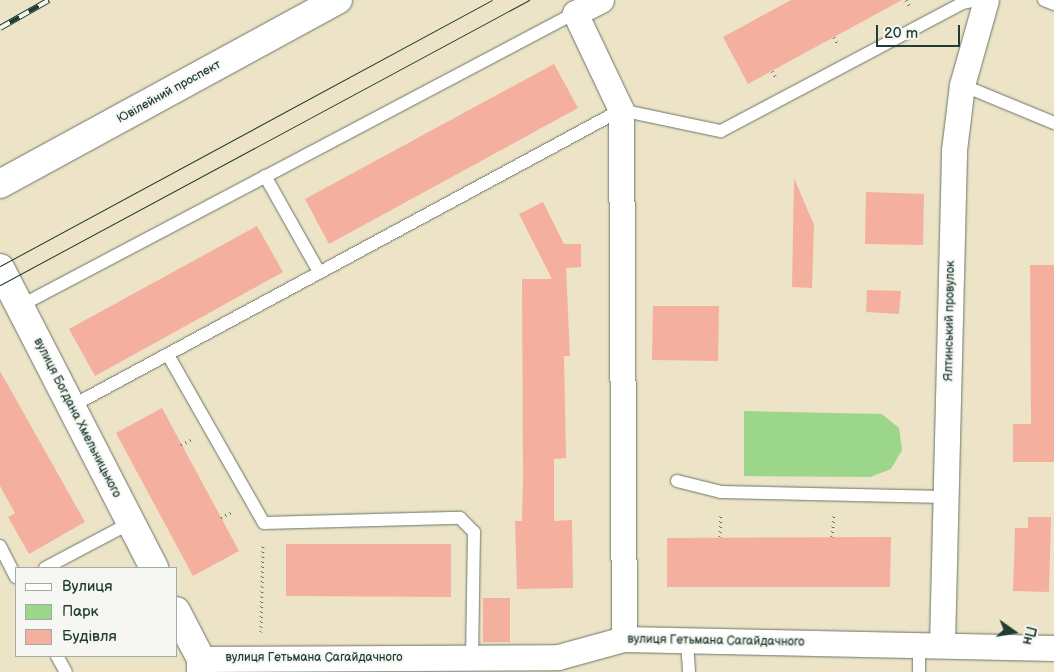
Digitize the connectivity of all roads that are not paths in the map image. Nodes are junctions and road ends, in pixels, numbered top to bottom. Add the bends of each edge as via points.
1 (338, 0) edge
2 (601, 0) edge
3 (977, 0) edge
4 (986, 0) edge
5 (1044, 0) edge
6 (1054, 4) edge
7 (575, 13) junction
8 (962, 85) junction
9 (621, 110) junction
10 (1054, 123) edge
11 (265, 176) junction
12 (0, 184) edge
13 (0, 268) edge
14 (319, 272) junction
15 (20, 306) junction
16 (168, 356) junction
17 (70, 407) junction
18 (677, 481) dead end
19 (945, 497) junction
20 (130, 522) junction
21 (0, 546) edge
22 (47, 567) edge
23 (153, 567) edge
24 (15, 575) edge
25 (178, 615) edge
26 (624, 638) junction
27 (687, 642) junction
28 (930, 645) junction
29 (1054, 648) edge
30 (58, 657) edge
31 (472, 657) junction
32 (559, 664) edge
33 (201, 665) edge
34 (429, 665) edge
35 (66, 672) edge
36 (689, 672) edge
37 (919, 672) edge

1 - 12 street, Ювілейний проспект
2 - 7 street
3 - 9 lane via 963,3 722,131
4 - 8 street, Ялтинський провулок
5 - 6 lane
7 - 9 street
7 - 11 lane
8 - 10 lane
8 - 19 street, Ялтинський провулок via 954,150
9 - 14 lane
9 - 26 street
11 - 14 lane
11 - 15 lane
13 - 15 street, вулиця Богдана Хмельницького
14 - 16 lane
15 - 17 street, вулиця Богдана Хмельницького
16 - 17 lane
16 - 31 lane via 264,523 460,518 474,532
17 - 20 street, вулиця Богдана Хмельницького
18 - 19 lane via 721,492
19 - 28 street, Ялтинський провулок
20 - 22 lane
20 - 23 street, вулиця Богдана Хмельницького
21 - 24 lane
25 - 33 street
26 - 27 street, вулиця Гетьмана Сагайдачного
26 - 32 street, вулиця Гетьмана Сагайдачного
27 - 28 street, вулиця Гетьмана Сагайдачного
27 - 36 lane
28 - 29 street, вулиця Гетьмана Сагайдачного
28 - 37 lane
30 - 35 lane
31 - 32 street, вулиця Гетьмана Сагайдачного
31 - 34 street, вулиця Гетьмана Сагайдачного
33 - 34 street, вулиця Гетьмана Сагайдачного via 261,658

